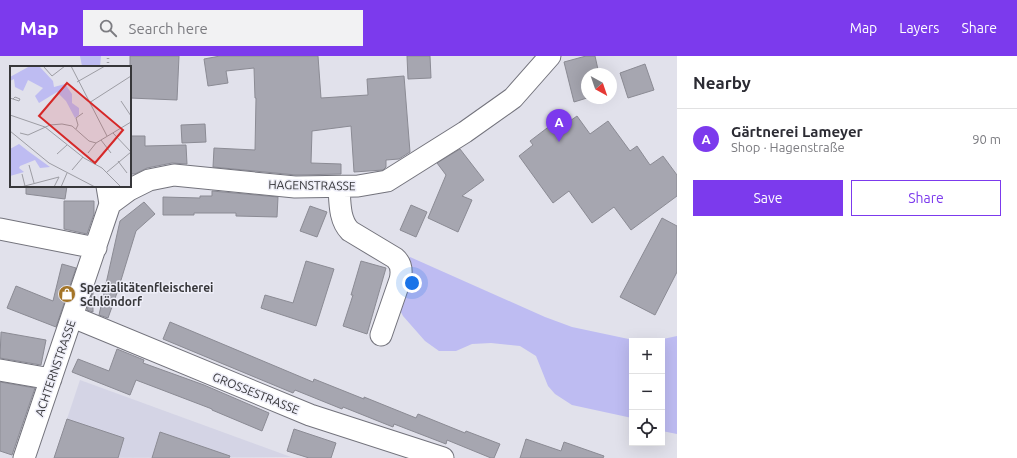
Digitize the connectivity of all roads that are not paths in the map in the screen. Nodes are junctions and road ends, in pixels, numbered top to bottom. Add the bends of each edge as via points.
1 (550, 56) edge
2 (339, 187) junction
3 (109, 195) edge
4 (0, 228) edge
5 (96, 248) junction
6 (73, 317) junction
7 (381, 335) dead end
8 (0, 370) edge
9 (51, 379) junction
10 (395, 450) edge
11 (24, 458) edge
12 (443, 458) edge

1 - 2 street, HAGENSTRASSE via 513,98 388,180
2 - 3 street, HAGENSTRASSE via 295,187 174,175 149,180 129,190
2 - 7 street via 340,209 346,228 401,264 402,273
3 - 5 street, ACHTERNSTRASSE
4 - 5 street
5 - 6 street, ACHTERNSTRASSE
6 - 9 street, ACHTERNSTRASSE
6 - 10 street, GROSSESTRASSE
8 - 9 street
9 - 11 street, ACHTERNSTRASSE
10 - 12 street, GROSSESTRASSE

